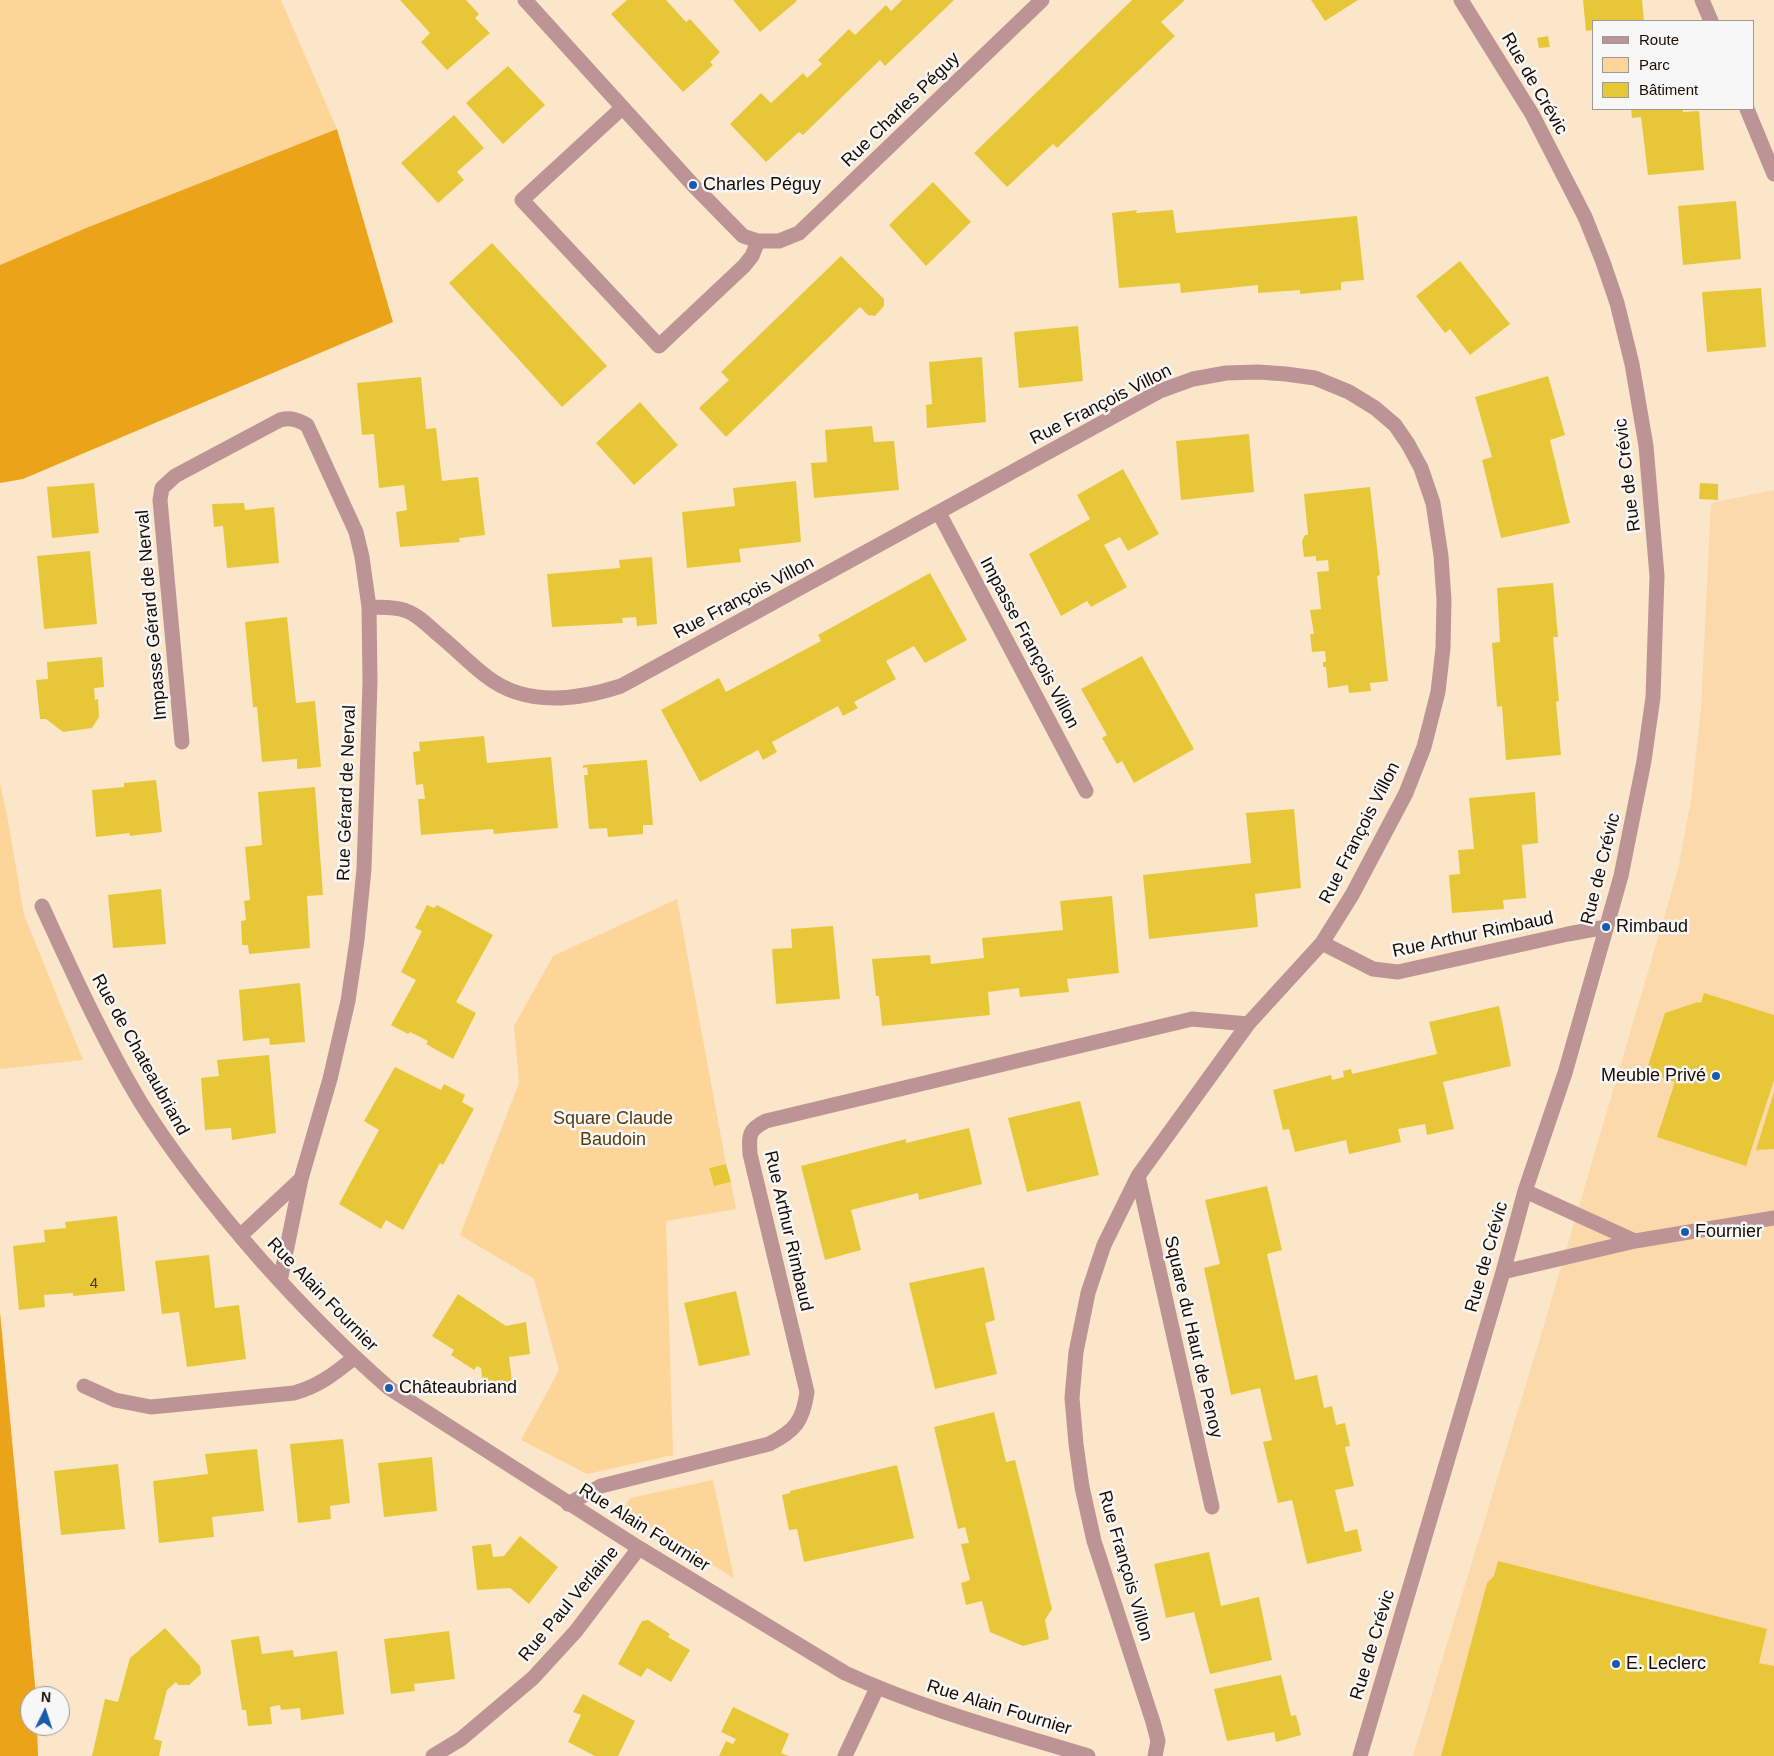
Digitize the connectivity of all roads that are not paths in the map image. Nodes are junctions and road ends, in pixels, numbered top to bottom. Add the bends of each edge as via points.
1 (525, 0) edge
2 (1042, 0) edge
3 (1461, 0) edge
4 (1702, 0) edge
5 (1711, 20) edge
6 (622, 108) junction
7 (1747, 110) edge
8 (1774, 174) edge
9 (758, 241) junction
10 (297, 419) joint
11 (939, 513) junction
12 (369, 607) junction
13 (182, 742) dead end
14 (1086, 791) dead end
15 (42, 906) dead end
16 (1606, 927) junction
17 (1322, 943) junction
18 (1248, 1024) junction
19 (1138, 1176) junction
20 (301, 1179) junction
21 (1525, 1191) junction
22 (1774, 1218) edge
23 (240, 1236) junction
24 (1635, 1241) junction
25 (1503, 1272) junction
26 (280, 1281) junction
27 (354, 1358) junction
28 (84, 1386) dead end
29 (568, 1504) junction
30 (1212, 1507) dead end
31 (639, 1548) junction
32 (877, 1688) junction
33 (433, 1756) edge
34 (845, 1756) edge
35 (1088, 1756) edge
36 (1154, 1756) edge
37 (1360, 1756) edge

1 - 6 street
2 - 9 street, Rue Charles Péguy via 799,233 779,240
3 - 16 street, Rue de Crévic via 1532,114 1585,217 1617,303 1632,364 1646,446 1657,576 1653,697 1627,849
4 - 5 street
6 - 9 street via 743,236
6 - 9 street via 522,200 659,346 744,266
7 - 8 street
10 - 12 street, Rue Gérard de Nerval via 307,425 356,532
10 - 13 street, Impasse Gérard de Nerval via 280,420 175,476 162,488 160,500
11 - 12 street, Rue François Villon via 621,686 596,694 568,698 524,694 487,678 416,616 400,609
11 - 14 street, Impasse François Villon
11 - 17 street, Rue François Villon via 1160,391 1226,373 1258,372 1315,378 1356,396 1395,425 1421,468 1433,503 1444,600 1438,692 1424,746 1406,793 1352,895
12 - 20 street, Rue Gérard de Nerval via 368,780 357,940 348,1001 330,1079
15 - 23 street, Rue de Chateaubriand via 88,1006 140,1101 197,1185
16 - 17 street, Rue Arthur Rimbaud via 1398,972 1373,969
16 - 21 street, Rue de Crévic via 1564,1073
17 - 18 street, Rue François Villon
18 - 19 street, Rue François Villon
18 - 29 street, Rue Arthur Rimbaud via 1192,1019 754,1126 749,1138 750,1154 807,1392 797,1425 769,1444 601,1486
19 - 30 street, Square du Haut de Penoy
19 - 36 street, Rue François Villon via 1104,1244 1088,1293 1076,1352 1072,1398 1082,1487 1094,1541 1153,1722 1158,1741
20 - 23 street
20 - 26 street, Rue Gérard de Nerval
21 - 24 street
21 - 25 street, Rue de Crévic
22 - 24 street
23 - 26 street, Rue Alain Fournier
24 - 25 street
25 - 37 street, Rue de Crévic
26 - 27 street, Rue Alain Fournier
27 - 28 street via 322,1383 294,1393 151,1407 115,1400
27 - 29 street, Rue Alain Fournier via 389,1388
29 - 31 street, Rue Alain Fournier
31 - 32 street, Rue Alain Fournier via 845,1673
31 - 33 street, Rue Paul Verlaine via 576,1631 533,1678 461,1739
32 - 34 street
32 - 35 street, Rue Alain Fournier

